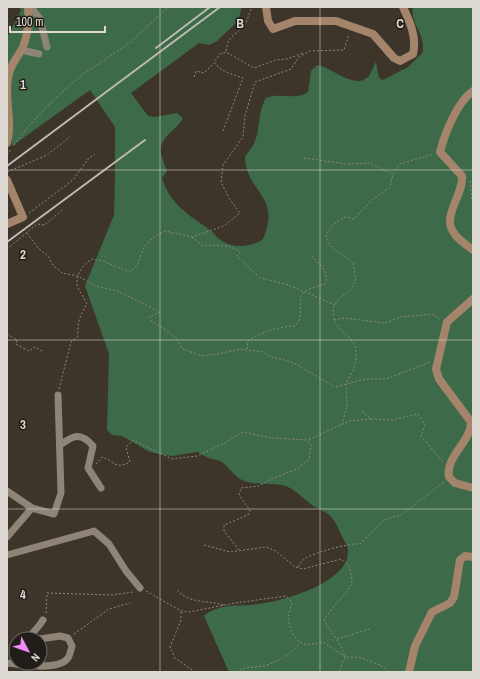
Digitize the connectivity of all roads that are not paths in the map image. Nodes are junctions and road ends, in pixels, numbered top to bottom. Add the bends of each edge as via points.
1 (30, 7) edge
2 (266, 7) edge
3 (403, 7) edge
4 (47, 47) dead end
5 (21, 50) junction
6 (39, 54) dead end
7 (473, 91) edge
8 (7, 143) edge
9 (7, 180) edge
10 (7, 224) edge
11 (473, 250) edge
12 (473, 299) edge
13 (58, 395) road end
14 (60, 445) junction
15 (101, 488) dead end
16 (473, 488) edge
17 (7, 491) edge
18 (32, 508) junction
19 (7, 537) edge
20 (7, 555) edge
21 (473, 557) edge
22 (140, 588) road end
23 (43, 620) road end
24 (33, 631) edge
25 (48, 638) edge
26 (48, 665) edge
27 (409, 672) edge

1 - 4 street via 40,19
1 - 5 street via 27,33
2 - 3 street via 268,21 273,29 295,21 336,21 373,34 394,58 400,61 413,54 416,42 410,20
5 - 6 street
5 - 8 street via 10,68 8,77 10,126
7 - 11 street via 464,96 459,105 440,152 462,176 460,191 450,219 452,231
9 - 10 street via 23,217
12 - 16 street via 447,322 436,369 439,379 471,422 468,434 449,468 449,477 455,483
13 - 14 street
14 - 15 street via 73,436 86,438 93,446 88,468
14 - 18 street via 62,493 54,514
17 - 18 street
18 - 19 street
20 - 22 street via 94,531 109,544
21 - 27 street via 466,556 460,560 454,597 450,603 432,612 415,646
23 - 24 street
25 - 26 street via 68,638 72,646 68,658 58,665

